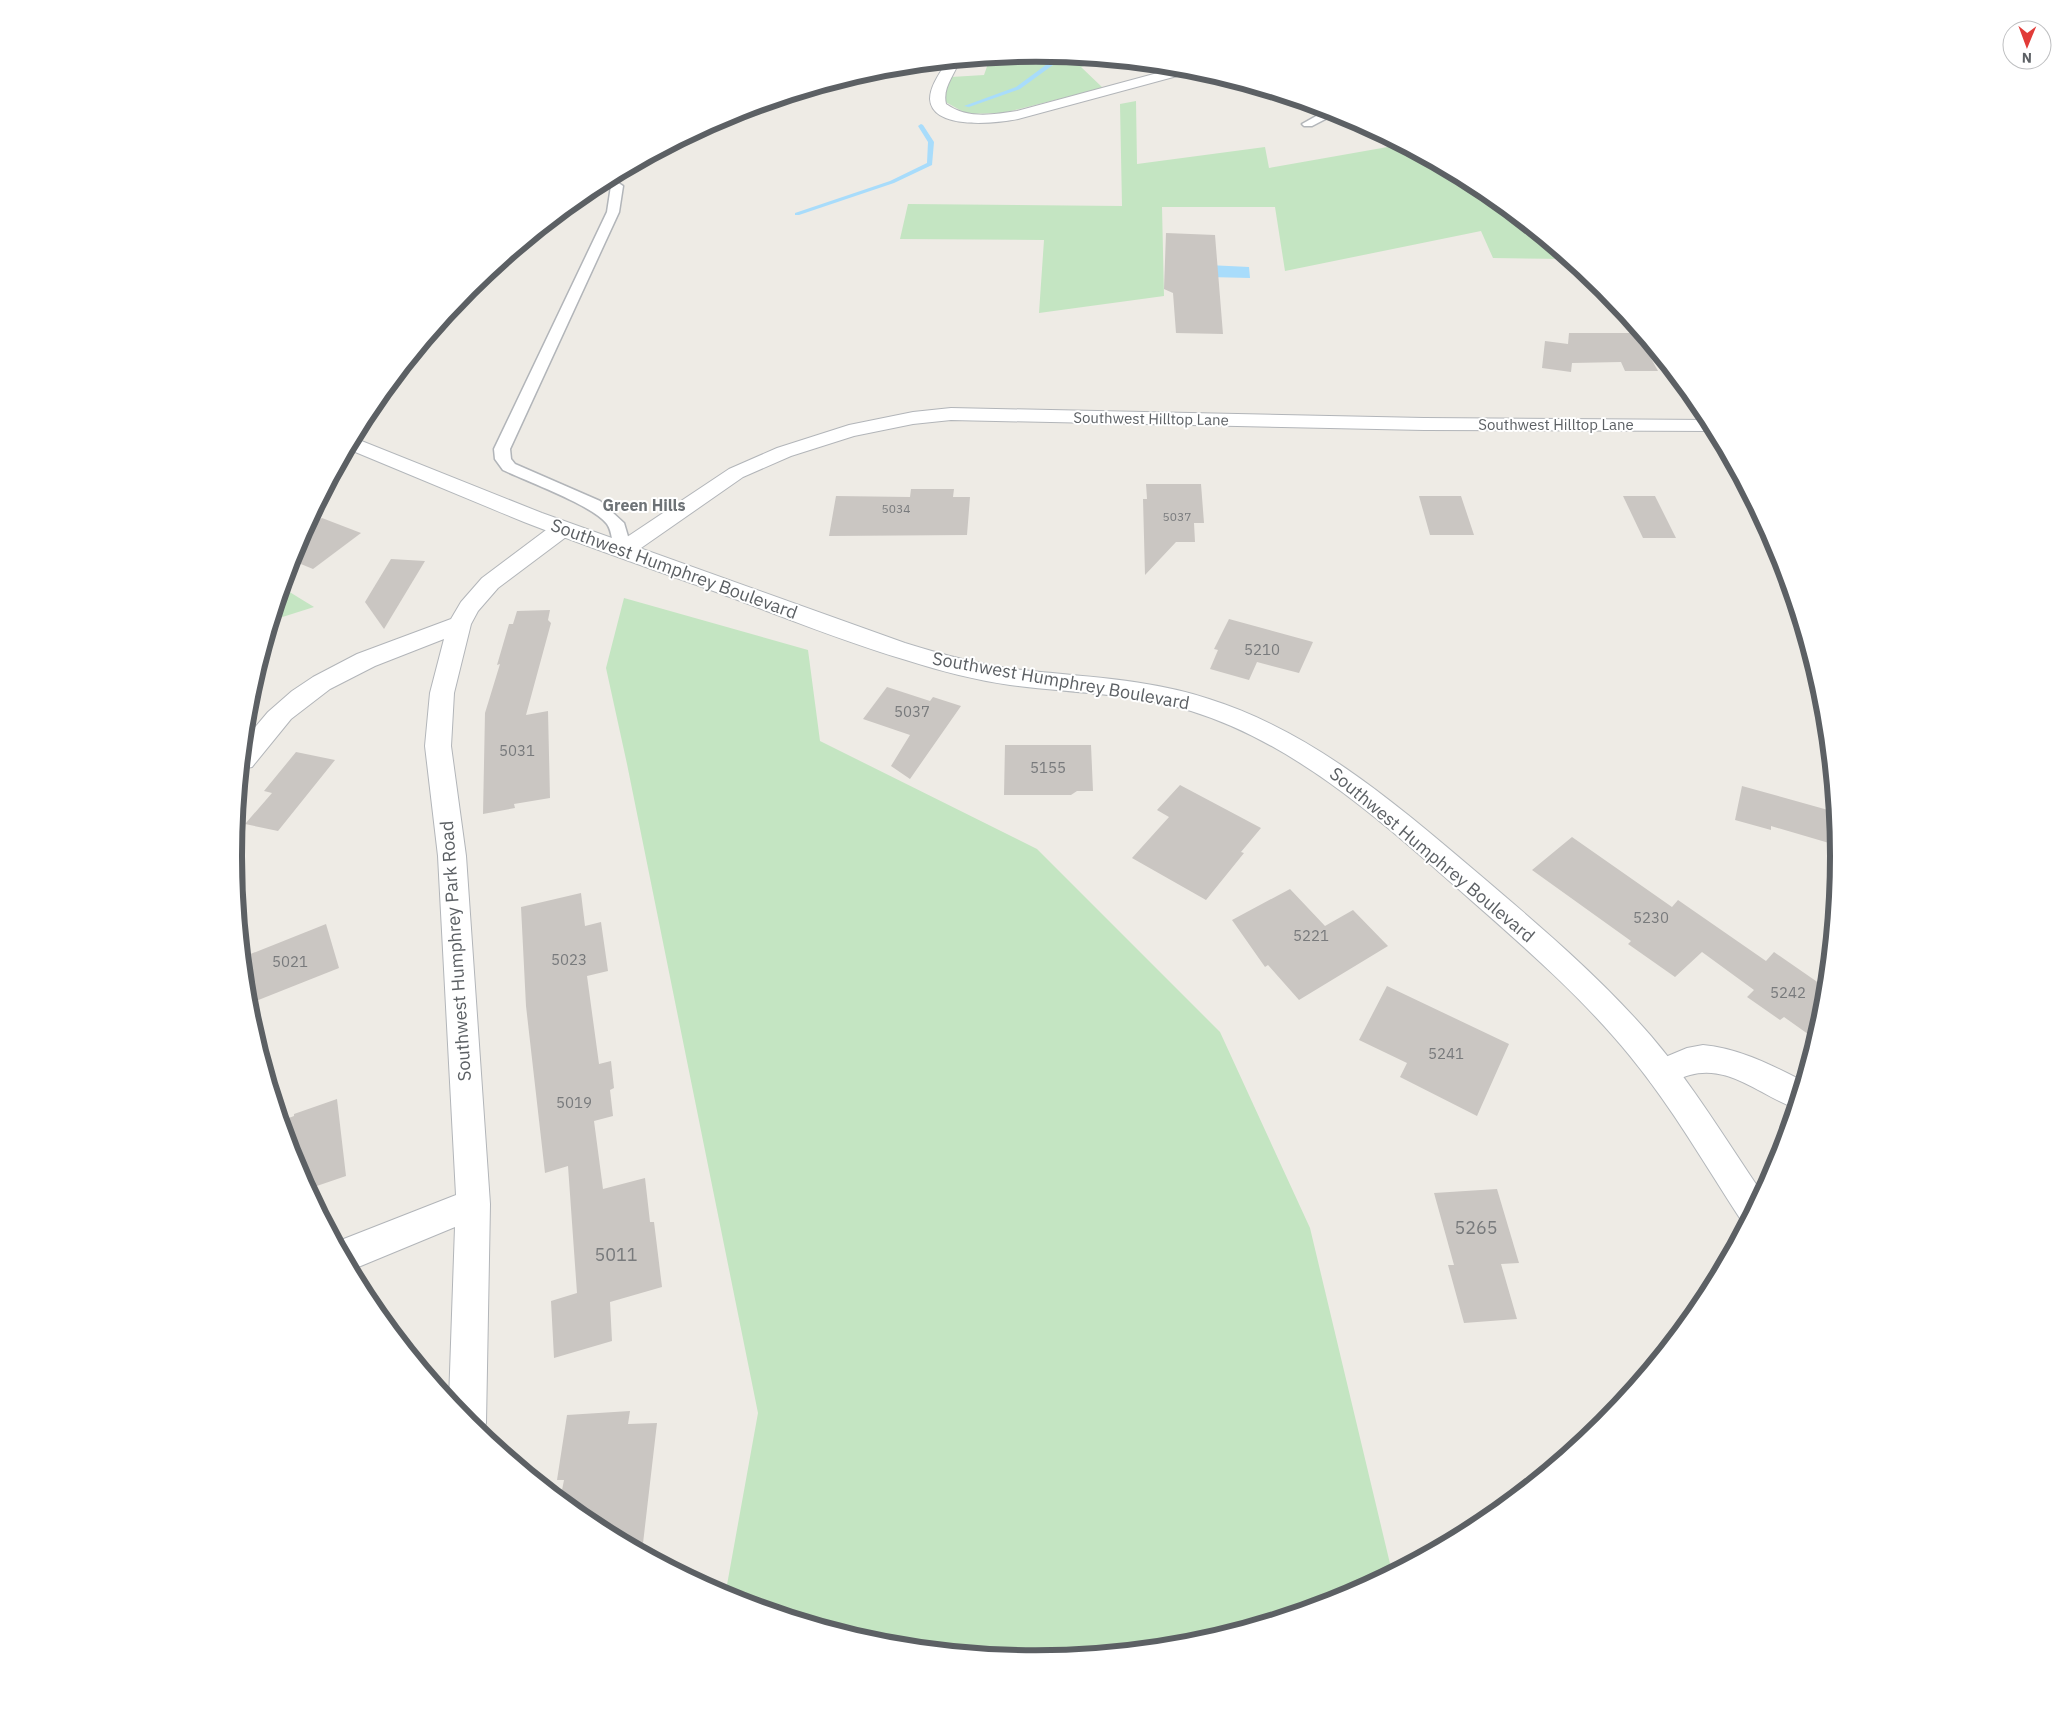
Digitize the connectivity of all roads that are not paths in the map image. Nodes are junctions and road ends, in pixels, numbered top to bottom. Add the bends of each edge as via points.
1 (950, 67) edge
2 (1169, 74) edge
3 (1323, 117) edge
4 (1308, 124) dead end
5 (617, 186) dead end
6 (1703, 426) edge
7 (357, 445) edge
8 (562, 529) junction
9 (623, 550) junction
10 (459, 624) junction
11 (249, 752) edge
12 (1662, 1073) junction
13 (1794, 1093) edge
14 (1750, 1203) edge
15 (473, 1204) junction
16 (348, 1254) edge
17 (467, 1410) edge

1 - 2 street via 938,92 939,106 956,116 984,120 1018,115
3 - 4 lane
5 - 9 lane via 613,212 502,449 503,459 509,467 594,505 616,523
6 - 9 street, Southwest Hilltop Lane via 951,414 913,418 849,431 784,452 736,473
7 - 8 street, Southwest Humphrey Boulevard
8 - 9 street, Southwest Humphrey Boulevard
8 - 10 street, Southwest Humphrey Park Road via 490,583
9 - 12 street, Southwest Humphrey Boulevard via 932,660 1009,676 1157,694 1198,704 1262,729 1320,762 1362,792 1519,924 1617,1019
10 - 11 street via 350,666 313,688 281,713
10 - 15 street, Southwest Humphrey Park Road via 442,693 438,746 452,856
12 - 13 street via 1691,1060 1714,1059 1741,1067
12 - 14 street, Southwest Humphrey Boulevard
15 - 16 street
15 - 17 street, Southwest Humphrey Park Road

